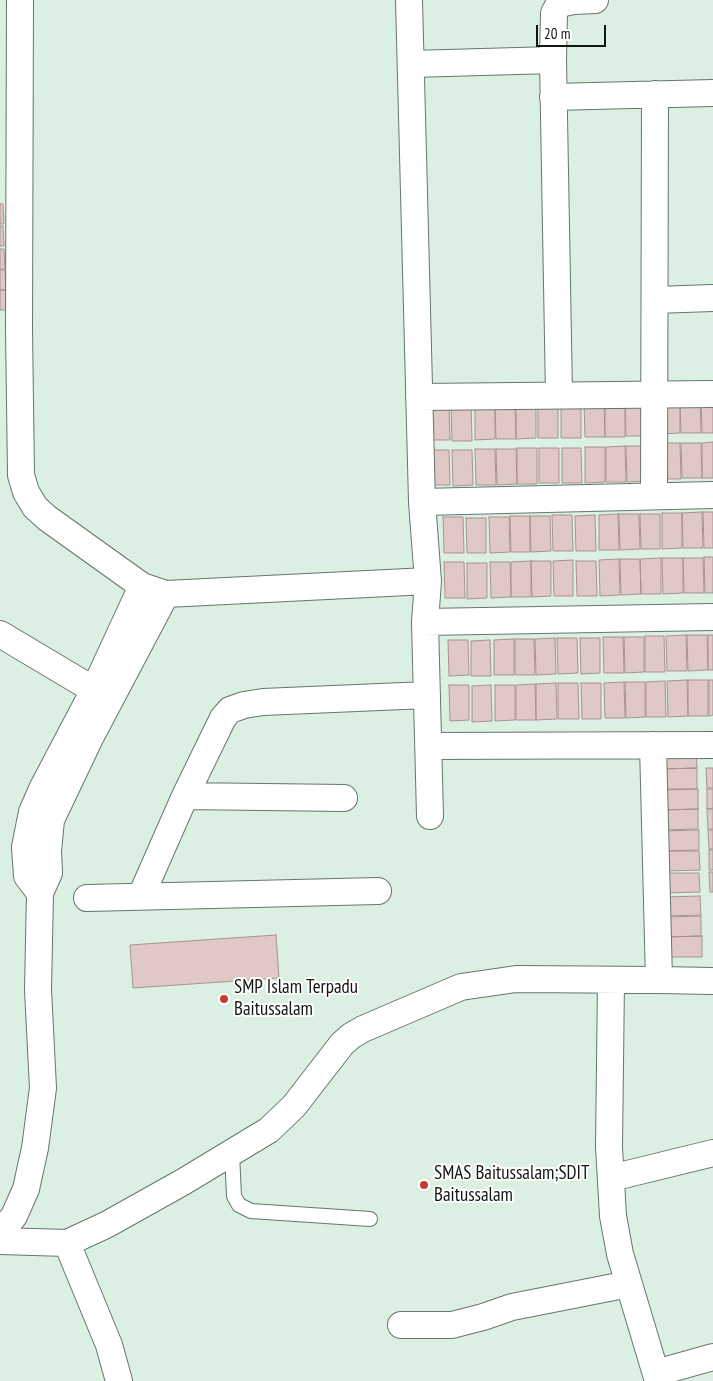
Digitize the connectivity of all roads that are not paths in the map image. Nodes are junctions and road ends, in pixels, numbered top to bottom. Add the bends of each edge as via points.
1 (20, 0) edge
2 (409, 0) edge
3 (595, 0) edge
4 (553, 60) junction
5 (411, 64) junction
6 (10, 91) edge
7 (713, 93) edge
8 (655, 94) junction
9 (553, 97) junction
10 (713, 298) edge
11 (655, 300) junction
12 (10, 329) edge
13 (713, 394) edge
14 (559, 395) junction
15 (656, 395) junction
16 (420, 397) junction
17 (713, 495) edge
18 (654, 496) junction
19 (422, 502) junction
20 (428, 581) junction
21 (142, 586) junction
22 (166, 594) junction
23 (713, 617) edge
24 (425, 622) junction
25 (0, 634) edge
26 (94, 690) junction
27 (427, 695) junction
28 (713, 744) edge
29 (653, 745) junction
30 (428, 746) junction
31 (185, 796) junction
32 (344, 798) dead end
33 (430, 816) dead end
34 (378, 891) dead end
35 (40, 893) junction
36 (140, 896) junction
37 (87, 898) dead end
38 (611, 980) junction
39 (659, 980) junction
40 (713, 981) edge
41 (232, 1153) junction
42 (713, 1153) edge
43 (611, 1178) junction
44 (370, 1218) dead end
45 (0, 1233) edge
46 (0, 1241) edge
47 (67, 1243) junction
48 (629, 1284) junction
49 (401, 1326) dead end
50 (713, 1357) edge
51 (657, 1377) edge
52 (119, 1381) edge

1 - 6 street
2 - 5 street
3 - 4 street via 559,4 554,13
4 - 5 street
4 - 9 street
5 - 16 street
6 - 12 street
7 - 8 street
8 - 9 street
8 - 11 street
9 - 14 street
10 - 11 street
11 - 15 street
12 - 21 street via 21,475 26,492 47,518
13 - 15 street
14 - 15 street
14 - 16 street
15 - 18 street
16 - 19 street
17 - 18 street
18 - 19 street
19 - 20 street
20 - 22 street
20 - 24 street
21 - 22 street
21 - 26 street
22 - 35 street via 51,820 49,873
23 - 24 street
24 - 27 street
25 - 26 street
26 - 35 street via 32,812 25,847 27,876
27 - 30 street
27 - 31 street via 263,702 230,710
28 - 29 street
29 - 30 street
29 - 39 street
30 - 33 street
31 - 32 street
31 - 36 street
34 - 36 street
35 - 45 street via 38,990 43,1088 26,1189 14,1216
36 - 37 street
38 - 39 street
38 - 41 street via 516,979 460,987 363,1029 342,1044 294,1106 270,1130
38 - 43 street
39 - 40 street
41 - 44 lane via 234,1196 238,1205 251,1211
41 - 47 street via 106,1225
42 - 43 street
43 - 48 street via 613,1216
46 - 47 street
47 - 52 street via 109,1345
48 - 49 street via 512,1307 452,1325
48 - 51 street
50 - 51 street

